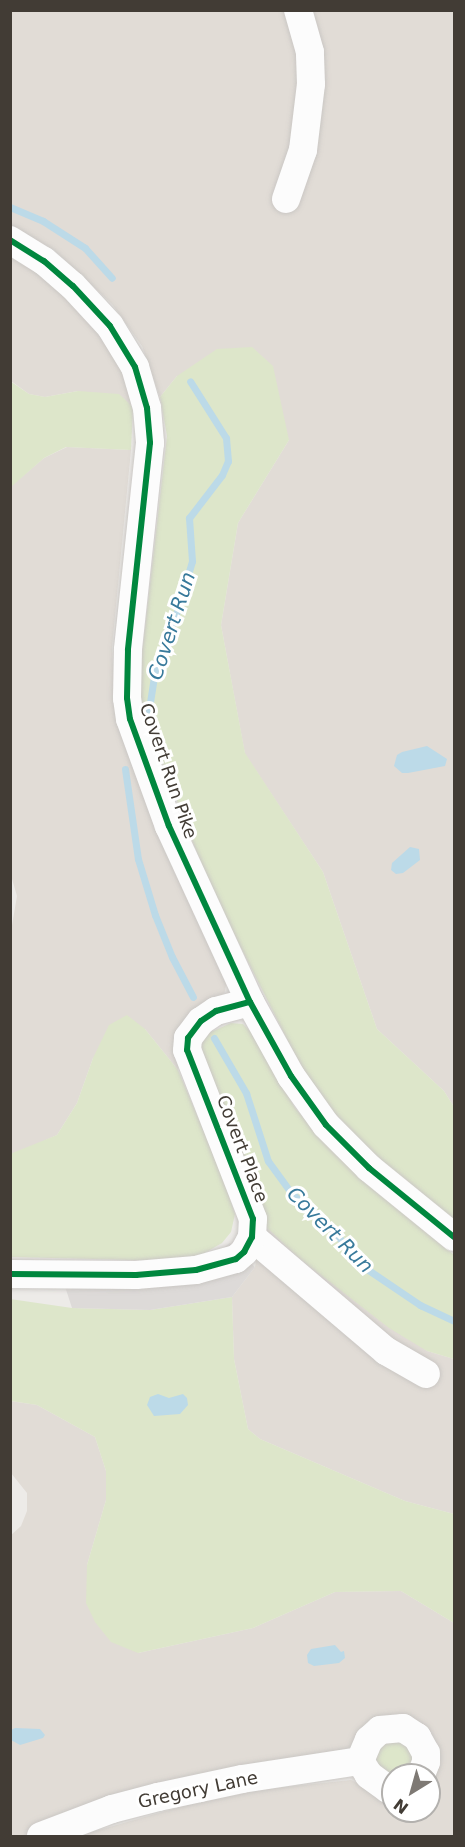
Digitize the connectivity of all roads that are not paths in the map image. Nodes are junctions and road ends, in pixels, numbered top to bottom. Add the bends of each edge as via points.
1 (298, 10) edge
2 (286, 200) dead end
3 (10, 240) edge
4 (250, 1002) junction
5 (252, 1237) junction
6 (454, 1237) edge
7 (10, 1274) edge
8 (426, 1374) dead end
9 (360, 1761) junction
10 (426, 1763) edge
11 (381, 1784) edge
12 (41, 1836) edge

1 - 2 street via 310,52 311,84 303,150
3 - 4 street, Covert Run Pike via 44,261 89,301 135,367 147,408 150,443 128,650 130,719 169,826
4 - 5 street, Covert Place via 216,1011 201,1021 188,1038 187,1050 245,1194 253,1219
4 - 6 street, Covert Run Pike via 291,1076 326,1125 369,1168
5 - 7 street via 236,1259 196,1270 125,1275
5 - 8 street via 386,1351
9 - 10 street via 374,1734 387,1728 403,1728 417,1737 426,1753
9 - 11 street
9 - 12 street, Gregory Lane via 158,1797

